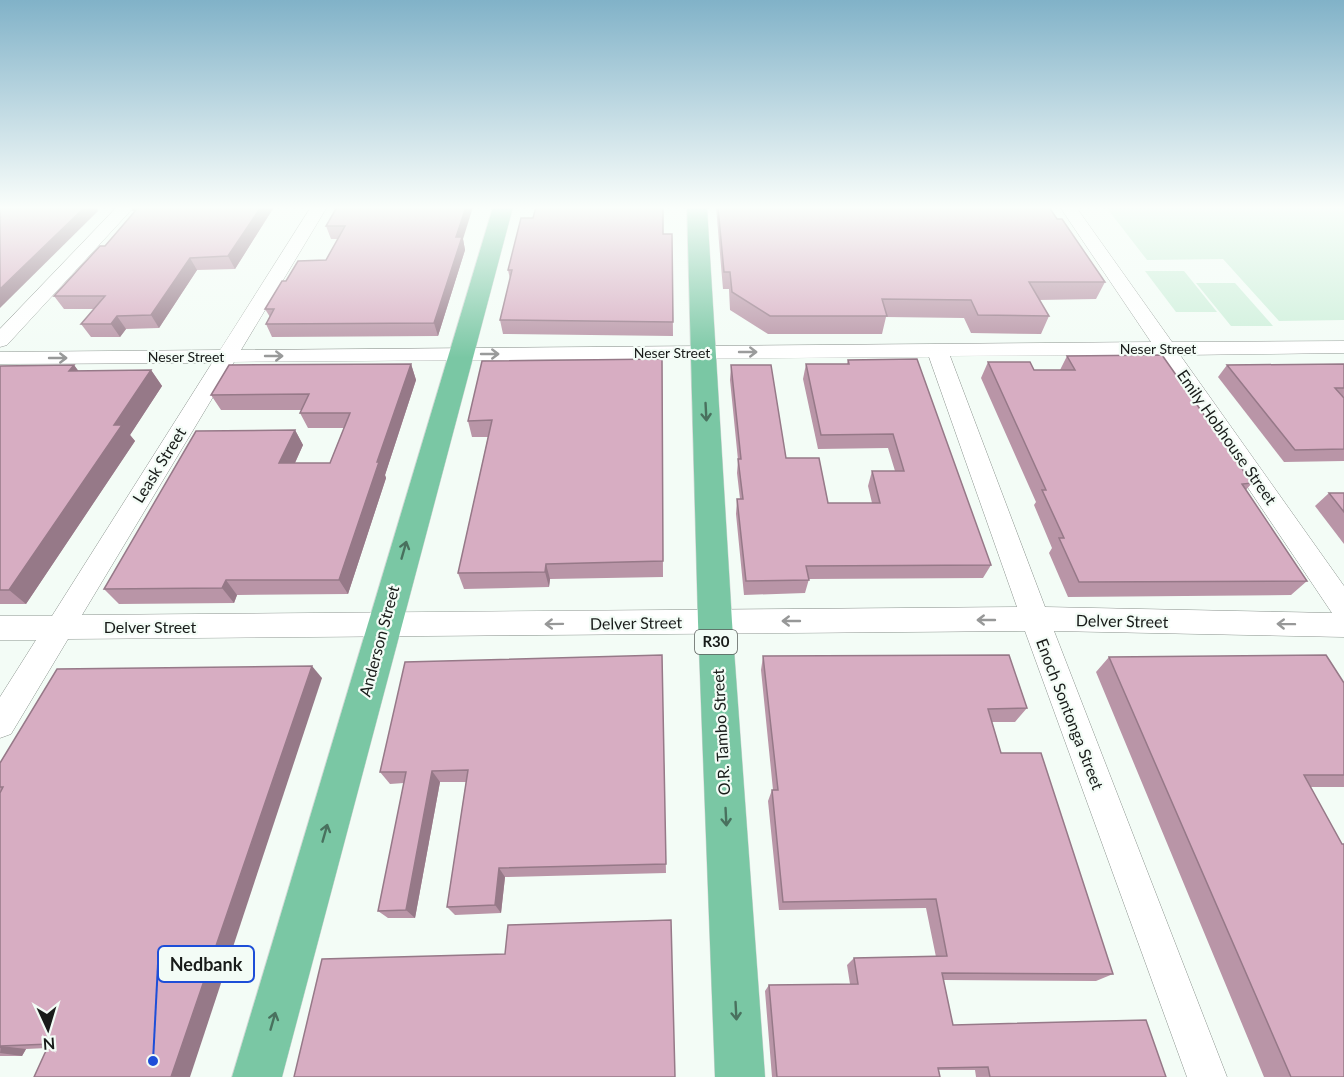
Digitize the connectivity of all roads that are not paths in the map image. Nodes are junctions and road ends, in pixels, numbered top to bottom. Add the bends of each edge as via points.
1 (79, 257) edge
2 (288, 257) edge
3 (489, 257) edge
4 (698, 257) edge
5 (1103, 257) edge
6 (0, 341) edge
7 (1344, 347) edge
8 (1166, 349) junction
9 (937, 351) junction
10 (703, 352) junction
11 (461, 354) junction
12 (226, 356) junction
13 (0, 358) edge
14 (1344, 608) edge
15 (1035, 619) junction
16 (715, 622) junction
17 (1344, 625) edge
18 (383, 626) junction
19 (59, 627) junction
20 (0, 628) edge
21 (0, 724) edge
22 (257, 1077) edge
23 (740, 1077) edge
24 (1207, 1077) edge

1 - 6 street
2 - 12 street, Leask Street
3 - 11 main road, Anderson Street
4 - 10 main road, O.R. Tambo Street / R30
5 - 8 street, Emily Hobhouse Street
7 - 8 street, Neser Street
8 - 9 street, Neser Street
8 - 14 street, Emily Hobhouse Street
10 -> 9 street, Neser Street
9 - 15 street, Enoch Sontonga Street
11 -> 10 street, Neser Street
10 -> 16 main road, O.R. Tambo Street / R30
12 -> 11 street, Neser Street
18 -> 11 main road, Anderson Street
13 -> 12 street, Neser Street
12 - 19 street, Leask Street
15 -> 16 street, Delver Street
17 -> 15 street, Delver Street
15 - 24 street, Enoch Sontonga Street
16 -> 18 street, Delver Street
16 -> 23 main road, O.R. Tambo Street / R30
18 - 19 street, Delver Street
22 -> 18 main road, Anderson Street
19 - 20 street, Delver Street
19 - 21 street, Leask Street

